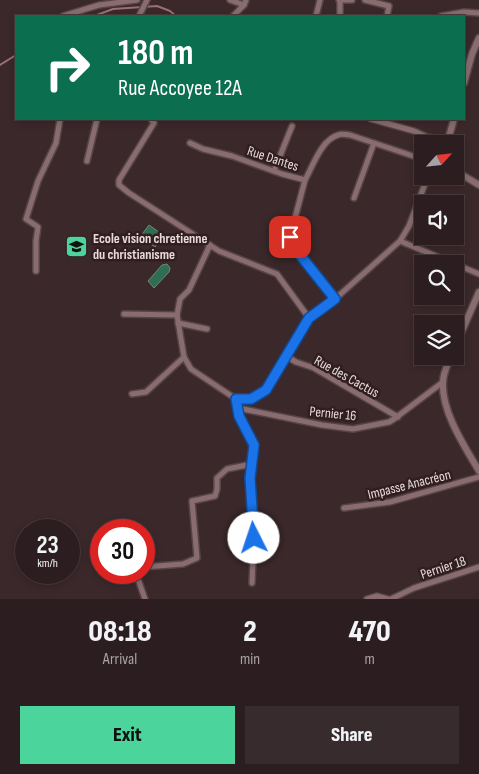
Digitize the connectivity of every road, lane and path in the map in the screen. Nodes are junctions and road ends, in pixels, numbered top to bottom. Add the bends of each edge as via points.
1 (136, 0) edge
2 (147, 0) edge
3 (230, 0) edge
4 (320, 0) edge
5 (340, 0) edge
6 (352, 0) edge
7 (365, 0) edge
8 (245, 2) edge
9 (479, 13) edge
10 (66, 15) edge
11 (140, 15) edge
12 (234, 15) edge
13 (316, 15) edge
14 (340, 15) edge
15 (386, 15) edge
16 (447, 15) edge
17 (479, 38) edge
18 (465, 79) edge
19 (60, 120) edge
20 (97, 120) edge
21 (153, 120) edge
22 (375, 120) edge
23 (454, 120) edge
24 (292, 126) dead end
25 (423, 135) edge
26 (449, 135) edge
27 (190, 143) dead end
28 (374, 144) junction
29 (414, 156) edge
30 (87, 161) dead end
31 (274, 172) junction
32 (464, 176) edge
33 (305, 180) junction
34 (425, 185) edge
35 (479, 185) edge
36 (354, 198) dead end
37 (400, 241) junction
38 (210, 245) junction
39 (433, 255) edge
40 (464, 268) edge
41 (36, 271) dead end
42 (479, 274) edge
43 (479, 292) edge
44 (335, 299) junction
45 (124, 314) dead end
46 (177, 315) junction
47 (309, 318) junction
48 (178, 323) junction
49 (464, 326) edge
50 (207, 329) dead end
51 (286, 356) junction
52 (184, 357) junction
53 (448, 365) edge
54 (443, 382) junction
55 (132, 394) dead end
56 (236, 399) junction
57 (238, 408) junction
58 (398, 417) junction
59 (252, 464) junction
60 (479, 471) edge
61 (479, 477) edge
62 (344, 508) dead end
63 (155, 567) edge
64 (479, 568) edge
65 (140, 584) edge
66 (252, 584) dead end
67 (145, 599) edge
68 (367, 599) edge
69 (388, 599) edge
70 (391, 599) edge

1 - 10 street via 99,5
2 - 11 street
3 - 8 street
4 - 13 street
5 - 6 street
5 - 14 street
7 - 15 street via 389,6
8 - 12 street
9 - 16 street
17 - 18 street
19 - 41 street via 56,143 38,181 26,220 38,227
20 - 30 street
21 - 38 street via 119,185
22 - 25 street
23 - 26 street
24 - 31 street
27 - 31 street, Rue Dantes
28 - 29 street
28 - 33 street via 339,134 330,139
28 - 36 street
31 - 33 street, Rue Dantes
32 - 35 street
33 - 44 street, Rue Dantes via 290,237 293,246
34 - 37 street
37 - 39 street
37 - 44 street
38 - 46 street via 189,290 180,299
38 - 47 street via 277,274
40 - 42 street
43 - 49 street
44 - 47 street
45 - 46 street
46 - 48 street
47 - 51 street
48 - 50 street
48 - 52 street
51 - 56 street via 266,390 251,399
51 - 58 street, Rue des Cactus via 314,368
52 - 55 street via 146,392
52 - 56 street via 191,369
53 - 54 street
54 - 58 street, Pernier 16
54 - 60 street via 452,421
56 - 57 street
57 - 58 street, Pernier 16 via 353,429 389,422
57 - 59 street via 254,445
59 - 63 street via 227,469 217,478 214,496 192,501 197,558 183,564
59 - 66 street
61 - 62 street, Impasse Anacréon via 390,502
64 - 70 street, Pernier 18 via 414,588
65 - 67 street
68 - 69 street via 377,596

